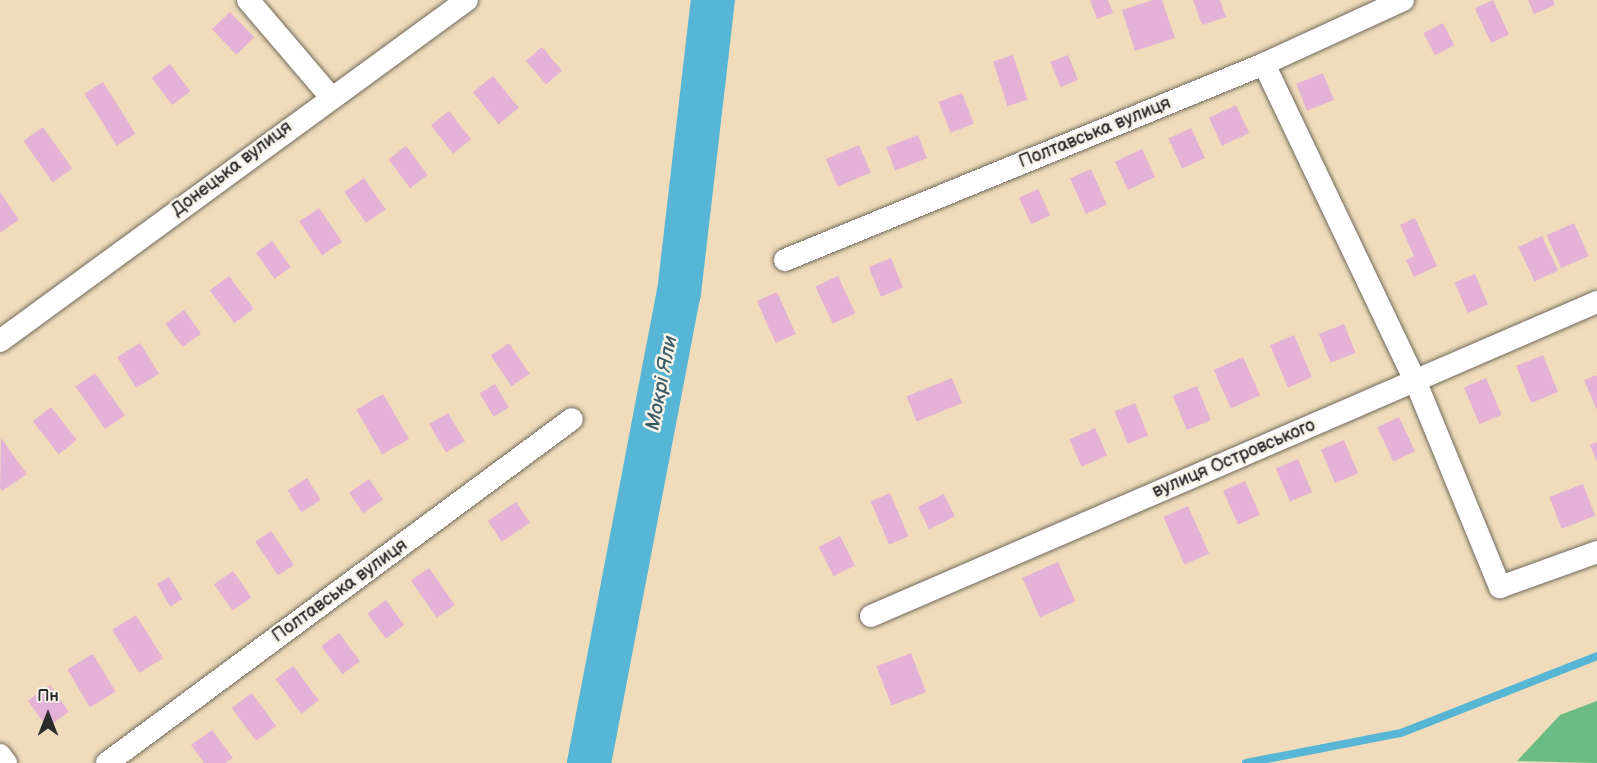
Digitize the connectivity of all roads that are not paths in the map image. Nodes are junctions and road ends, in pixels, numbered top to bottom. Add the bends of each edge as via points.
1 (248, 0) edge
2 (467, 0) edge
3 (1403, 0) edge
4 (1264, 64) junction
5 (330, 96) junction
6 (785, 260) dead end
7 (1597, 302) edge
8 (0, 341) edge
9 (1415, 380) junction
10 (572, 419) dead end
11 (1597, 552) edge
12 (871, 616) dead end
13 (0, 755) edge
14 (6, 763) edge
15 (107, 763) edge

1 - 5 street
2 - 5 street, Донецька вулиця
3 - 4 street, Полтавська вулиця
4 - 6 street, Полтавська вулиця
4 - 9 street
5 - 8 street, Донецька вулиця
7 - 9 street, вулиця Островського
9 - 11 street via 1500,587
9 - 12 street, вулиця Островського
10 - 15 street, Полтавська вулиця
13 - 14 street

